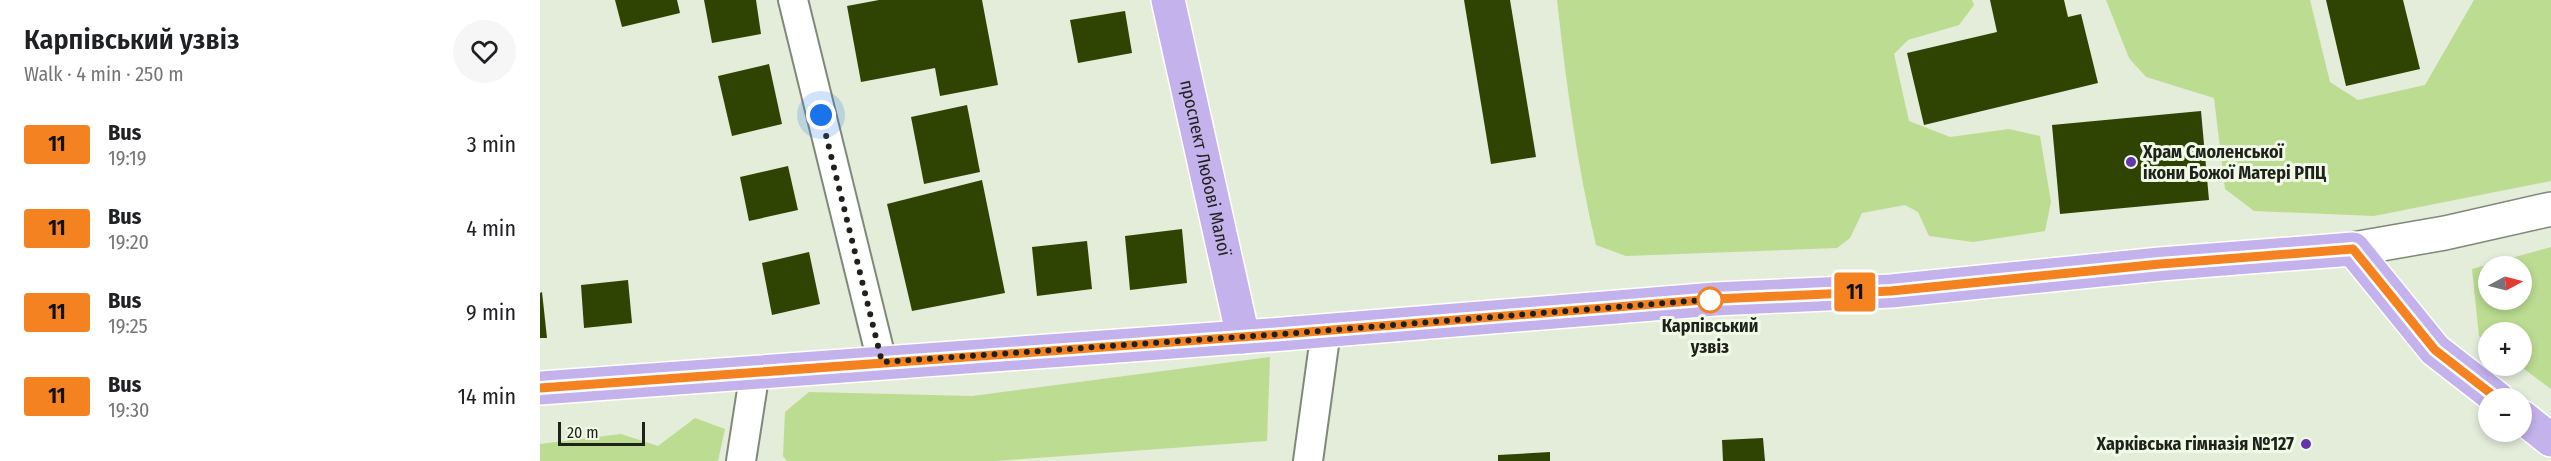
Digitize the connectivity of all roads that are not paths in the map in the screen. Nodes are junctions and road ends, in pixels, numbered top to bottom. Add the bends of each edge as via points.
1 (793, 0) edge
2 (1168, 0) edge
3 (2551, 209) edge
4 (2353, 249) junction
5 (1326, 330) junction
6 (1243, 337) junction
7 (882, 362) junction
8 (755, 371) junction
9 (540, 388) edge
10 (2484, 388) edge
11 (2532, 425) edge
12 (2551, 440) edge
13 (741, 461) edge
14 (1308, 461) edge

1 - 7 street
2 - 6 main road, проспект Любові Малої
3 - 4 main road
4 - 5 main road via 1891,291 1715,299
4 - 10 main road via 2435,350
5 - 6 main road
5 - 14 street
6 - 7 main road
7 - 8 main road
8 - 9 main road
8 - 13 street
11 - 12 main road

